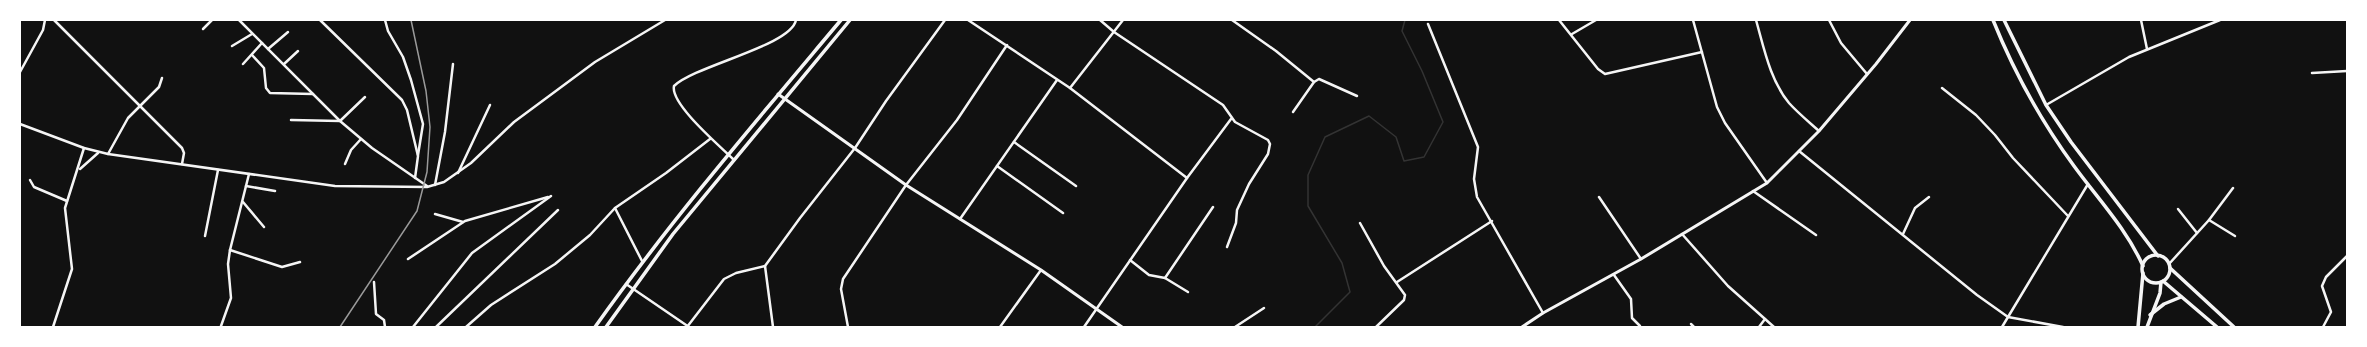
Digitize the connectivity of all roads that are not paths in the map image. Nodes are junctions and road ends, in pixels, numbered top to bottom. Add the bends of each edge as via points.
1 (46, 20) edge
2 (54, 20) edge
3 (212, 20) edge
4 (239, 20) edge
5 (320, 20) edge
6 (385, 20) edge
7 (665, 20) edge
8 (796, 20) edge
9 (841, 20) edge
10 (850, 20) edge
11 (945, 20) edge
12 (968, 20) edge
13 (1100, 20) edge
14 (1123, 20) edge
15 (1232, 20) edge
16 (1559, 20) edge
17 (1596, 20) edge
18 (1693, 20) edge
19 (1756, 20) edge
20 (1829, 20) edge
21 (1910, 20) edge
22 (1993, 20) edge
23 (2004, 20) edge
24 (2141, 20) edge
25 (2220, 20) edge
26 (1428, 24) dead end
27 (203, 29) dead end
28 (288, 32) dead end
29 (1114, 32) junction
30 (252, 34) junction
31 (1572, 34) junction
32 (262, 43) junction
33 (232, 46) dead end
34 (1007, 46) junction
35 (268, 49) junction
36 (2147, 49) junction
37 (298, 51) dead end
38 (1702, 52) junction
39 (252, 55) junction
40 (242, 64) dead end
41 (284, 64) junction
42 (453, 64) dead end
43 (2347, 71) edge
44 (20, 72) edge
45 (2312, 73) dead end
46 (1867, 74) junction
47 (162, 78) dead end
48 (1057, 80) junction
49 (1314, 82) junction
50 (1070, 88) junction
51 (1942, 88) dead end
52 (313, 94) junction
53 (778, 94) junction
54 (1357, 96) dead end
55 (364, 97) dead end
56 (784, 98) junction
57 (140, 105) junction
58 (490, 105) dead end
59 (2046, 105) junction
60 (1293, 112) dead end
61 (1231, 119) junction
62 (291, 120) dead end
63 (340, 121) junction
64 (20, 124) edge
65 (1819, 131) junction
66 (361, 138) junction
67 (710, 139) junction
68 (1014, 142) junction
69 (84, 148) junction
70 (855, 148) junction
71 (1799, 151) junction
72 (98, 152) junction
73 (108, 154) junction
74 (728, 154) junction
75 (418, 156) junction
76 (733, 160) junction
77 (182, 164) junction
78 (345, 164) dead end
79 (997, 166) junction
80 (79, 169) junction
81 (218, 170) junction
82 (458, 173) junction
83 (249, 174) junction
84 (415, 178) junction
85 (1187, 178) junction
86 (30, 180) dead end
87 (1768, 183) junction
88 (2088, 184) junction
89 (906, 185) junction
90 (246, 186) junction
91 (435, 186) junction
92 (1076, 186) dead end
93 (427, 187) junction
94 (2234, 188) dead end
95 (1753, 190) junction
96 (275, 191) dead end
97 (1599, 197) dead end
98 (1929, 197) dead end
99 (67, 201) junction
100 (243, 201) junction
101 (1212, 207) dead end
102 (615, 208) junction
103 (2178, 209) dead end
104 (558, 210) dead end
105 (1063, 213) dead end
106 (435, 214) dead end
107 (2068, 216) junction
108 (960, 220) junction
109 (2209, 220) junction
110 (1492, 221) junction
111 (463, 222) junction
112 (1360, 223) dead end
113 (264, 228) dead end
114 (2197, 233) junction
115 (1681, 234) junction
116 (1903, 234) junction
117 (1816, 235) dead end
118 (205, 236) dead end
119 (2235, 236) dead end
120 (1227, 248) dead end
121 (230, 250) junction
122 (2158, 256) junction
123 (2347, 256) edge
124 (408, 259) dead end
125 (1641, 259) junction
126 (1130, 260) junction
127 (642, 261) junction
128 (300, 262) dead end
129 (2169, 264) junction
130 (765, 266) junction
131 (2143, 266) junction
132 (2170, 268) junction
133 (1041, 270) junction
134 (2143, 273) junction
135 (1614, 275) junction
136 (1165, 278) junction
137 (2162, 281) junction
138 (374, 282) dead end
139 (1397, 282) junction
140 (626, 284) junction
141 (633, 289) junction
142 (1188, 292) dead end
143 (2182, 297) junction
144 (1264, 308) dead end
145 (1096, 309) junction
146 (1544, 313) junction
147 (2150, 315) junction
148 (2008, 317) junction
149 (1765, 319) junction
150 (1691, 324) dead end
151 (221, 326) dead end
152 (1640, 326) edge
153 (53, 327) edge
154 (385, 327) edge
155 (413, 327) edge
156 (436, 327) edge
157 (466, 327) edge
158 (595, 327) edge
159 (606, 327) edge
160 (688, 327) edge
161 (773, 327) edge
162 (848, 327) edge
163 (1000, 327) edge
164 (1084, 327) edge
165 (1122, 327) edge
166 (1235, 327) edge
167 (1376, 327) edge
168 (1522, 327) edge
169 (1694, 327) edge
170 (1759, 327) edge
171 (1774, 327) edge
172 (2002, 327) edge
173 (2063, 327) edge
174 (2138, 327) edge
175 (2147, 327) edge
176 (2217, 327) edge
177 (2234, 327) edge
178 (2323, 327) edge

1 - 44 street
2 - 57 street
3 - 27 street
4 - 30 street
5 - 75 street via 402,100 407,110
6 - 75 street via 388,31 403,57 423,124
7 - 82 street via 594,62 514,122
8 - 67 street via 787,32 763,46 710,66 674,86 675,96
9 - 53 main road
10 - 56 main road
11 - 70 street
12 - 34 street
13 - 29 street
14 - 29 street
15 - 49 street
16 - 31 street
17 - 31 street
18 - 38 street
19 - 65 street via 1779,88 1790,104
20 - 46 street via 1841,43
21 - 46 street
22 - 88 main road via 2036,110
23 - 59 main road
24 - 36 street
25 - 36 street
26 - 110 street via 1475,138 1479,154 1474,179 1475,192
28 - 35 street
29 - 50 street
29 - 61 street via 1223,105
30 - 32 street
30 - 33 street
31 - 38 street via 1598,69 1605,74
32 - 35 street
32 - 39 street
34 - 48 street
34 - 89 street via 957,120
35 - 41 street
36 - 59 street
37 - 41 street
38 - 87 street via 1717,107 1725,123
39 - 40 street
39 - 52 street via 264,68 266,88 270,93
41 - 52 street
42 - 91 street via 445,132
43 - 45 street
46 - 65 street
47 - 57 street via 159,87
48 - 50 street
48 - 68 street
49 - 54 street via 1321,79
49 - 60 street
50 - 85 street
51 - 107 street via 1976,115
52 - 63 street
53 - 56 street
53 - 74 main road
55 - 63 street
56 - 70 street
56 - 76 main road
57 - 73 street via 128,118
57 - 77 street via 182,148
58 - 82 street
59 - 122 main road
61 - 85 street
61 - 120 street via 1268,140 1270,148 1237,210 1236,223
62 - 63 street
63 - 66 street
64 - 69 street
65 - 71 street
66 - 78 street via 351,150
66 - 84 street
67 - 74 street
67 - 102 street
68 - 79 street
68 - 92 street
69 - 72 street
69 - 80 street
70 - 89 street
70 - 130 street
71 - 87 street
71 - 116 street
72 - 73 street
72 - 80 street
73 - 77 street
74 - 76 street
74 - 127 main road
75 - 84 street
76 - 141 main road via 673,234
77 - 81 street
79 - 105 street
79 - 108 street
80 - 99 street
81 - 83 street
81 - 118 street
82 - 91 street
83 - 90 street
83 - 93 street via 335,186
84 - 93 street
85 - 126 street
86 - 99 street via 34,188
87 - 95 street
88 - 107 street
88 - 131 main road via 2128,237
89 - 108 street
89 - 162 street via 843,279 840,289
90 - 96 street
90 - 100 street
91 - 93 street
94 - 109 street
95 - 115 street
95 - 117 street
97 - 125 street
98 - 116 street via 1915,208
99 - 153 street via 66,226 72,269
100 - 113 street
100 - 121 street
101 - 136 street
102 - 127 street
102 - 157 street via 590,235 566,255 491,305
103 - 114 street
104 - 156 street
106 - 111 street
107 - 148 street
108 - 133 street
109 - 114 street
109 - 119 street
110 - 139 street
110 - 146 street
111 - 124 street
111 - 155 street via 551,196 472,253
112 - 139 street via 1384,266
114 - 129 street
115 - 125 street
115 - 149 street via 1728,286
116 - 148 street
121 - 128 street via 282,267
121 - 151 street via 228,264 231,298
122 - 129 main road
122 - 131 main road via 2148,258
123 - 178 street via 2326,277 2322,286 2331,312
125 - 135 street
126 - 136 street via 1149,275
126 - 145 street
127 - 140 main road
129 - 132 main road
130 - 160 street via 724,280
130 - 161 street
131 - 134 main road
132 - 137 main road via 2169,276
132 - 177 main road
133 - 145 street
133 - 163 street
134 - 137 main road via 2148,280
134 - 174 main road
135 - 146 street
135 - 152 street via 1631,298 1632,318
136 - 142 street
137 - 143 main road
137 - 147 main road via 2160,293
138 - 154 street via 376,314 384,320
139 - 167 street via 1404,291 1404,300
140 - 141 street
140 - 158 main road
141 - 159 main road
141 - 160 street
143 - 147 main road via 2164,304
143 - 176 main road
144 - 166 street
145 - 164 street
145 - 165 street
146 - 168 street
147 - 175 main road
148 - 172 street
148 - 173 street
149 - 170 street
149 - 171 street
150 - 169 street

